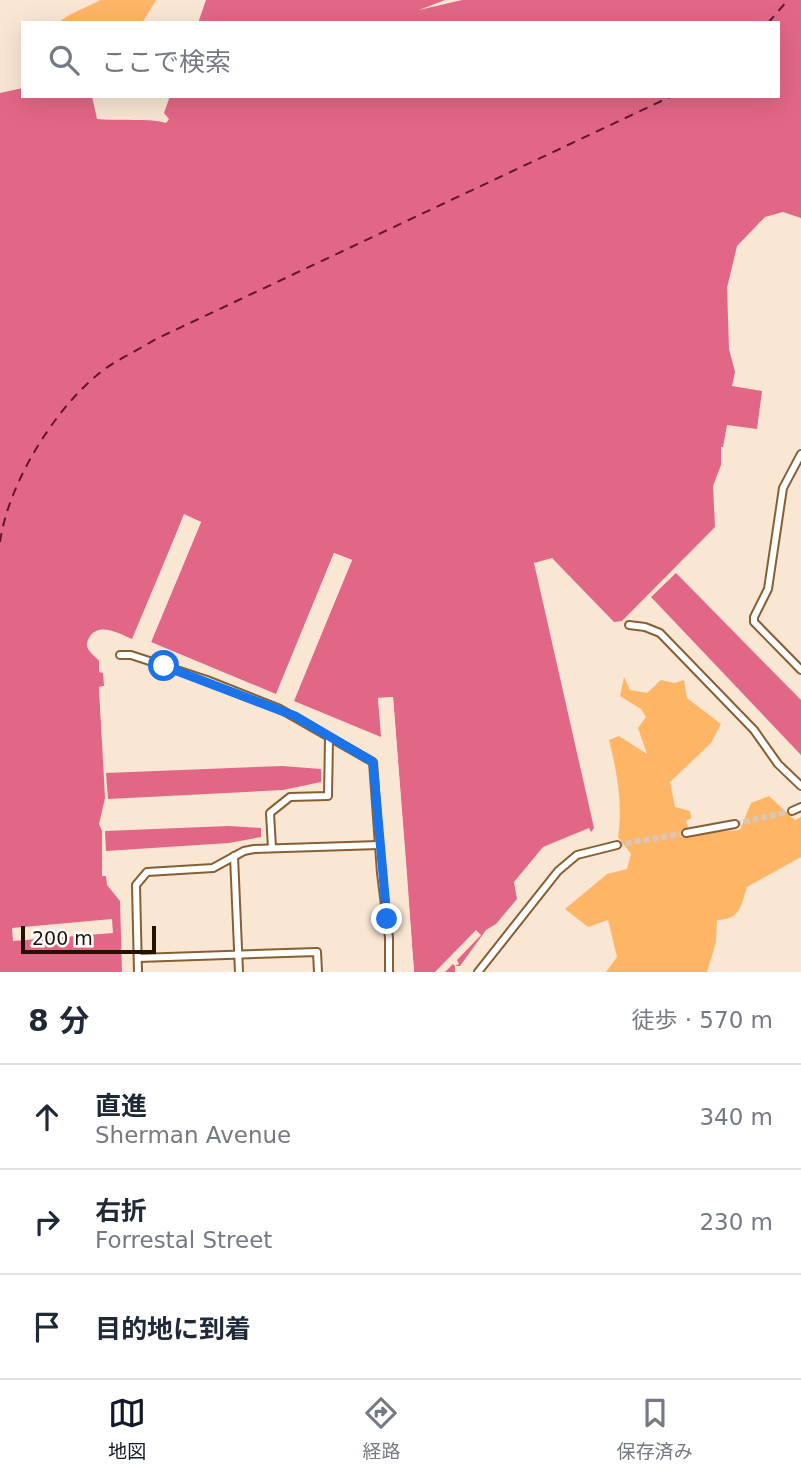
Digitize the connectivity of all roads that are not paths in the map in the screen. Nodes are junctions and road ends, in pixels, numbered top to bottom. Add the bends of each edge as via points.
1 (801, 454) edge
2 (629, 625) dead end
3 (120, 655) dead end
4 (801, 670) edge
5 (329, 738) junction
6 (801, 786) edge
7 (801, 807) edge
8 (792, 811) tunnel mouth
9 (735, 824) tunnel mouth
10 (686, 833) tunnel mouth
11 (379, 845) junction
12 (617, 845) tunnel mouth
13 (272, 848) junction
14 (234, 856) junction
15 (238, 955) junction
16 (138, 958) junction
17 (138, 972) edge
18 (239, 972) edge
19 (318, 972) edge
20 (389, 972) edge
21 (478, 972) edge

1 - 4 street via 783,488 768,589 754,617
2 - 6 street via 660,633
3 - 5 street via 207,680 295,716
5 - 11 street via 374,765
5 - 13 street via 328,796 290,797 270,813
7 - 8 street
9 - 10 street
11 - 13 street
11 - 20 street
12 - 21 street via 577,855 558,871
13 - 14 street
14 - 15 street
14 - 16 street via 213,868 147,872 140,877
15 - 16 street
15 - 18 street
15 - 19 street via 317,952
16 - 17 street

